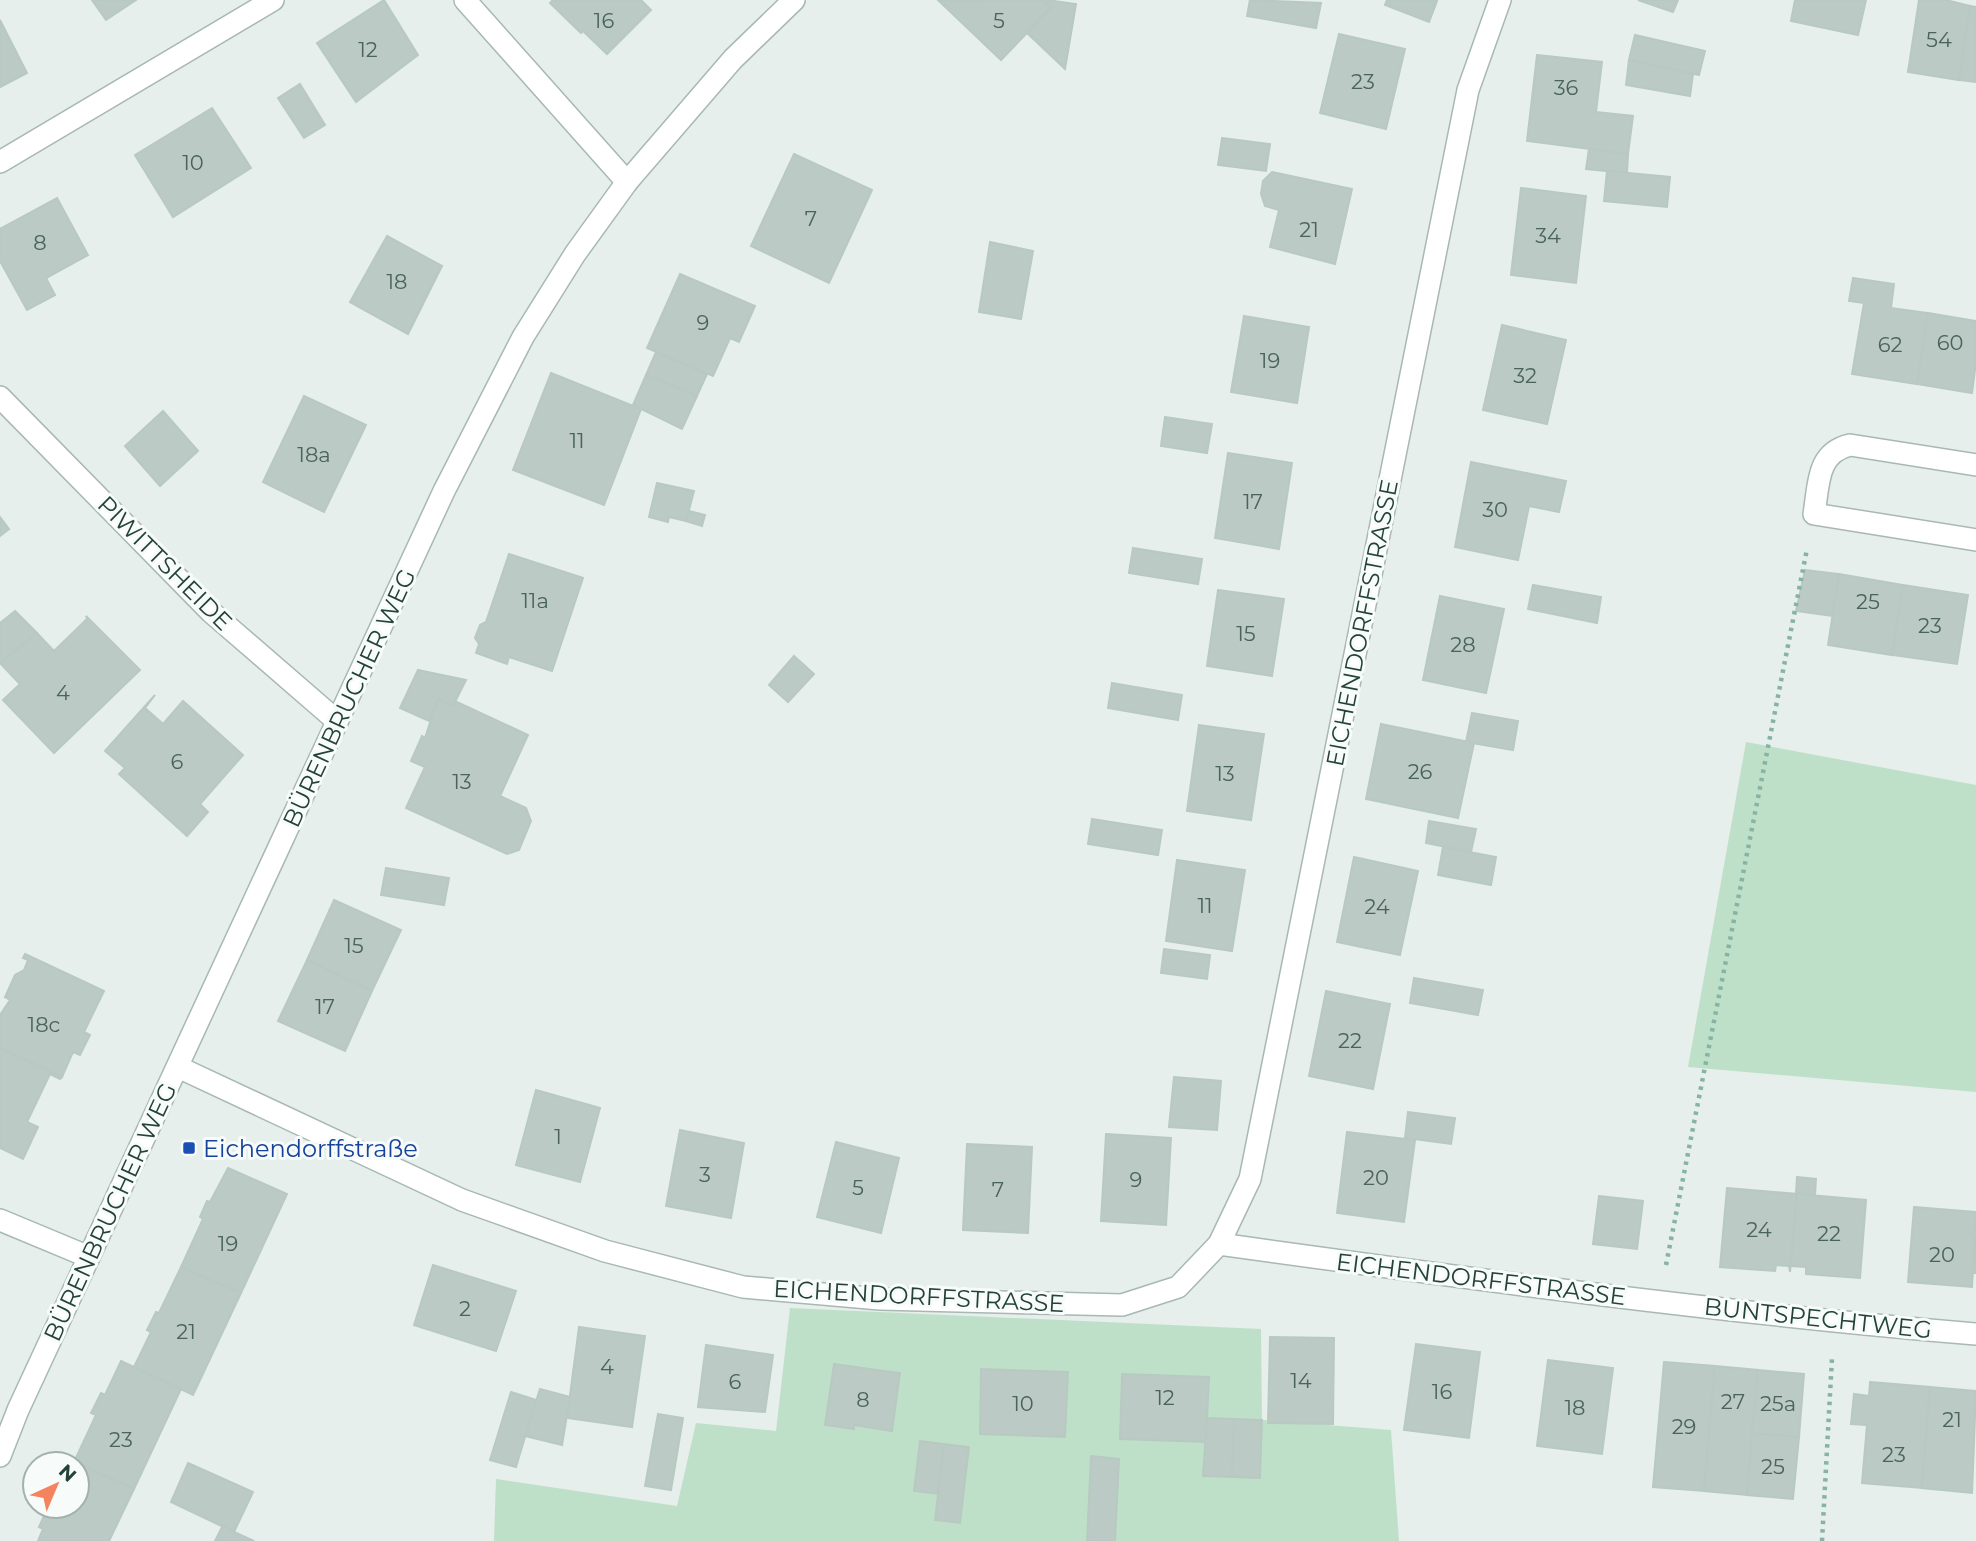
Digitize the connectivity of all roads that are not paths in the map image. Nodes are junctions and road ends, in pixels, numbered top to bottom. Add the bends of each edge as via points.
1 (273, 0) edge
2 (465, 0) edge
3 (794, 0) edge
4 (1500, 0) edge
5 (0, 162) edge
6 (627, 182) junction
7 (0, 397) edge
8 (1976, 465) edge
9 (1976, 540) edge
10 (337, 721) junction
11 (178, 1067) junction
12 (0, 1220) edge
13 (1219, 1244) junction
14 (89, 1257) junction
15 (1659, 1302) joint
16 (1976, 1334) edge
17 (0, 1456) edge

1 - 5 street
2 - 6 street
3 - 6 street, BÜRENBRUCHER WEG via 733,59
4 - 13 street, EICHENDORFFSTRASSE via 1468,90 1250,1179
6 - 10 street, BÜRENBRUCHER WEG via 523,337 444,491
7 - 10 street, PIWITTSHEIDE via 211,612
8 - 9 street via 1850,445 1835,449 1823,464 1814,514
10 - 11 street, BÜRENBRUCHER WEG
11 - 13 street, EICHENDORFFSTRASSE via 462,1200 605,1251 743,1287 880,1299 1122,1305 1178,1287
11 - 14 street, BÜRENBRUCHER WEG
12 - 14 street
13 - 15 street, EICHENDORFFSTRASSE
14 - 17 street, BÜRENBRUCHER WEG
15 - 16 street, BUNTSPECHTWEG

